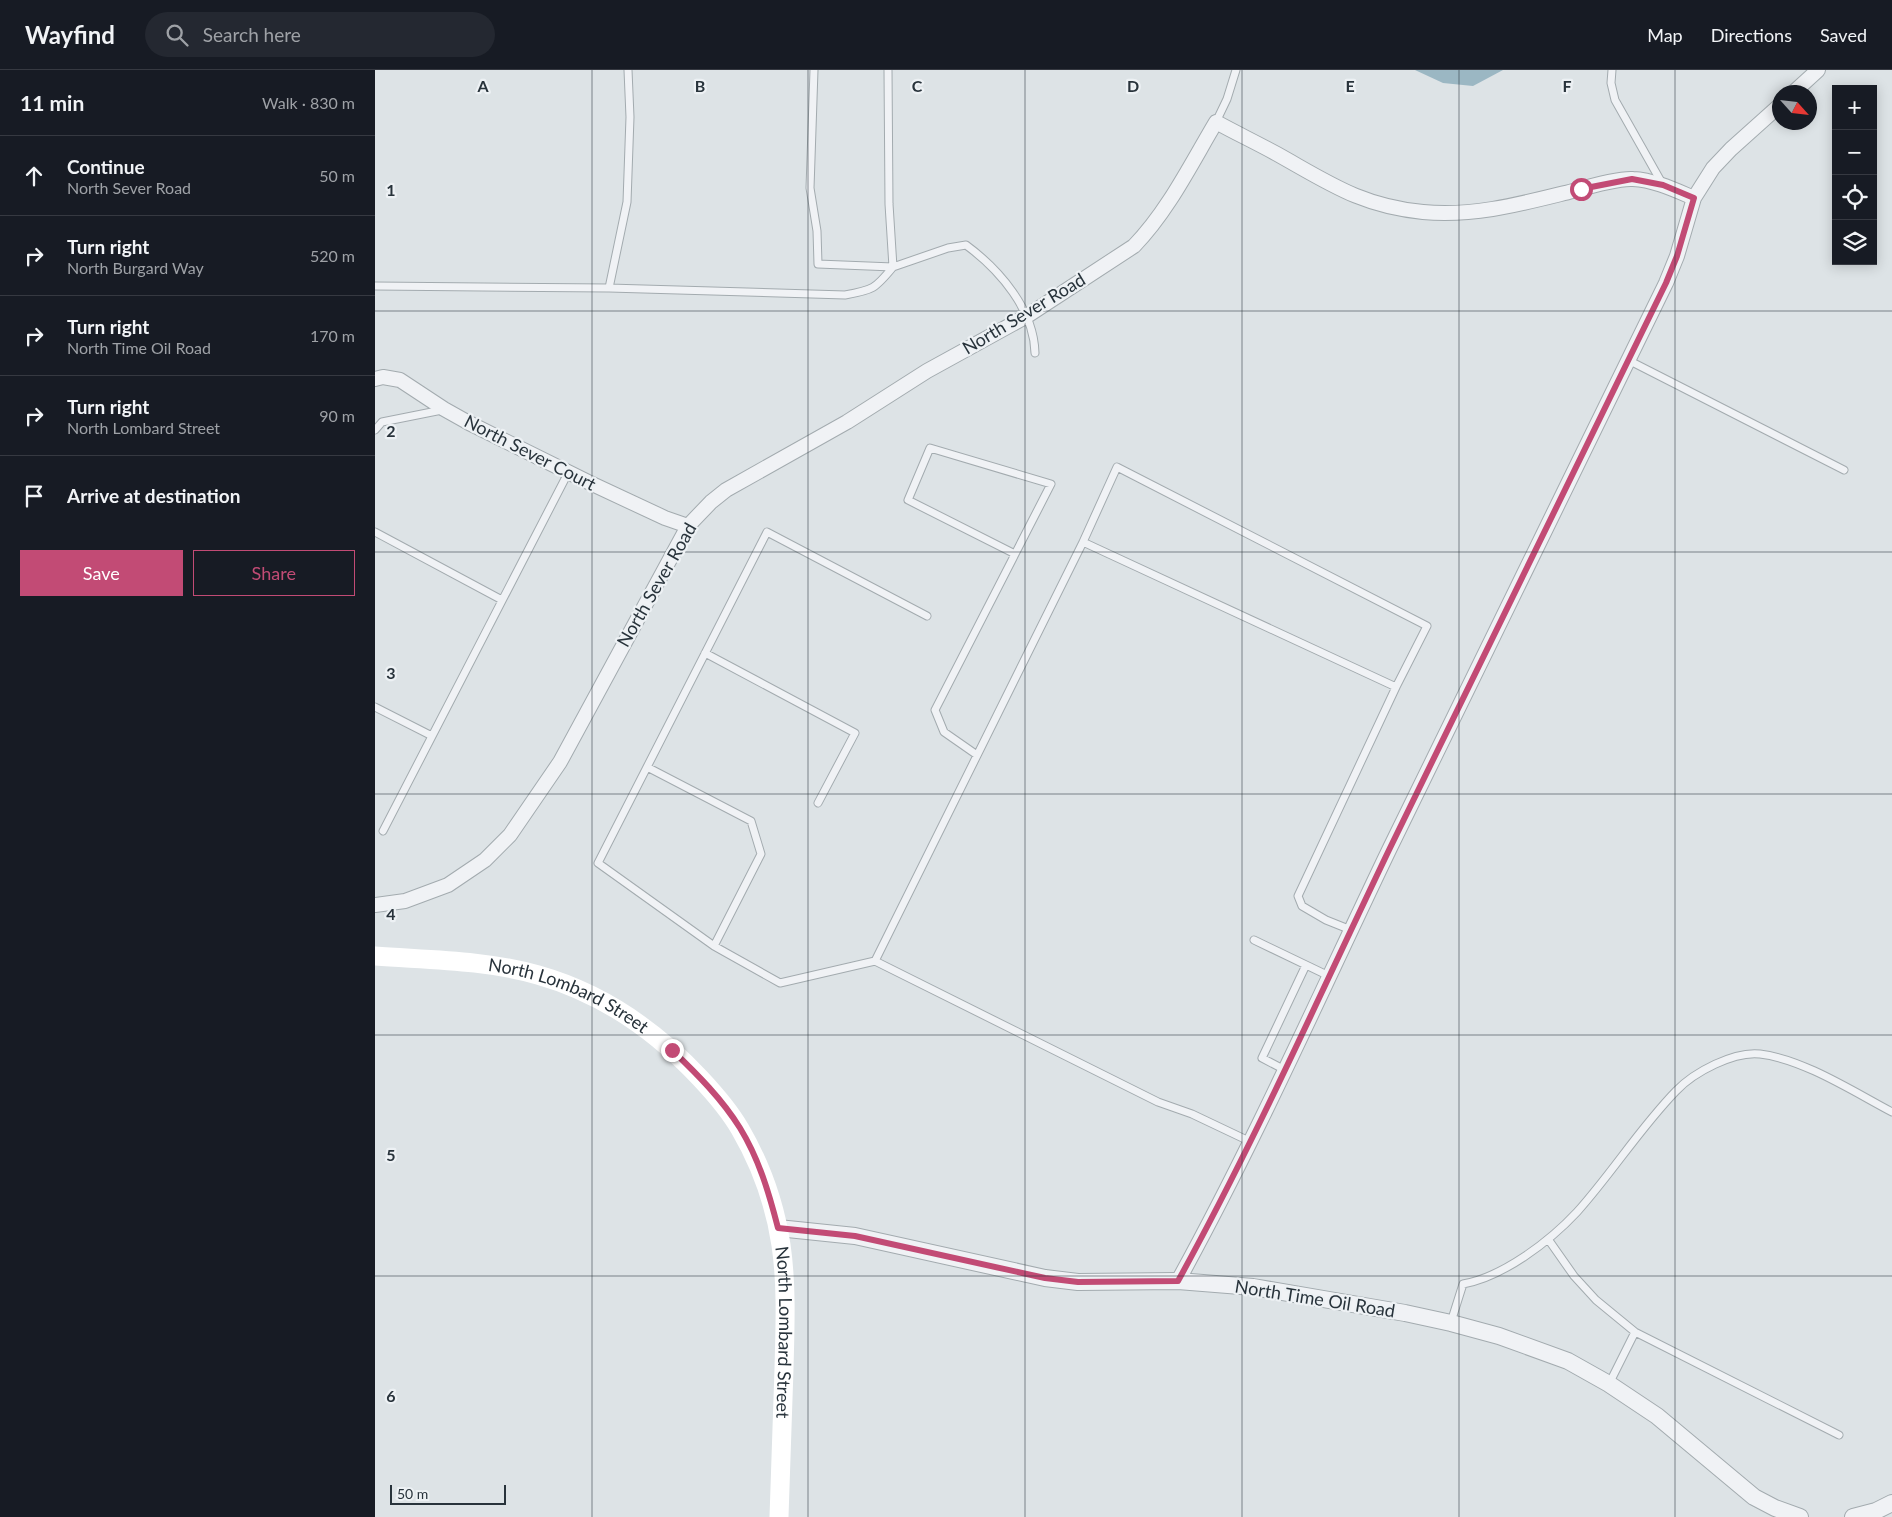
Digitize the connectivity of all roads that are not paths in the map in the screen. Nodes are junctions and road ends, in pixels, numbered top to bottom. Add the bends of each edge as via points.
1 (628, 70) edge
2 (814, 70) edge
3 (889, 70) edge
4 (1236, 70) edge
5 (1612, 70) edge
6 (1818, 70) edge
7 (1802, 85) edge
8 (1772, 112) edge
9 (1216, 122) junction
10 (1663, 185) junction
11 (1694, 198) junction
12 (893, 267) junction
13 (375, 286) edge
14 (609, 288) junction
15 (1027, 316) junction
16 (1035, 353) dead end
17 (1628, 360) junction
18 (375, 378) edge
19 (444, 409) junction
20 (375, 430) edge
21 (1845, 470) dead end
22 (569, 473) junction
23 (688, 526) junction
24 (375, 532) edge
25 (1083, 542) junction
26 (1015, 554) junction
27 (502, 600) junction
28 (927, 616) dead end
29 (705, 653) junction
30 (1396, 687) junction
31 (375, 707) edge
32 (432, 736) junction
33 (977, 755) junction
34 (647, 767) junction
35 (818, 804) dead end
36 (383, 831) dead end
37 (375, 905) edge
38 (1351, 930) junction
39 (1254, 940) dead end
40 (714, 946) junction
41 (375, 956) edge
42 (875, 961) junction
43 (1306, 965) junction
44 (1329, 976) junction
45 (1285, 1070) junction
46 (1892, 1112) edge
47 (1251, 1142) junction
48 (778, 1228) junction
49 (1548, 1239) junction
50 (1178, 1281) junction
51 (1451, 1323) junction
52 (1635, 1332) junction
53 (1609, 1384) junction
54 (1839, 1435) dead end
55 (1892, 1503) edge
56 (779, 1517) edge
57 (1800, 1517) edge
58 (1853, 1517) edge

1 - 14 lane via 627,202
2 - 12 lane via 810,188 818,264
3 - 12 lane via 889,204
4 - 9 lane
5 - 10 lane via 1615,100
6 - 7 street
8 - 11 street via 1713,168
9 - 10 street via 1351,194 1385,207 1461,213 1491,210 1632,179
9 - 15 street, North Sever Road via 1146,234 1134,246
10 - 11 street
11 - 17 street via 1677,256
12 - 14 lane via 881,282 869,290 845,294
12 - 15 lane via 966,245 998,274
13 - 14 lane
15 - 16 lane
15 - 23 street, North Sever Road via 726,490
17 - 21 lane
17 - 38 street
18 - 19 street, North Sever Court via 400,380
19 - 20 lane via 382,422
19 - 22 street, North Sever Court
22 - 23 street, North Sever Court
22 - 27 lane
23 - 37 street, North Sever Road via 559,762 510,835 485,860 448,884 405,901
24 - 27 lane
25 - 30 lane
25 - 30 lane via 1117,467 1427,626
25 - 33 lane
26 - 26 lane via 1051,484 930,448 908,500
26 - 33 lane via 935,710 944,732
27 - 32 lane
28 - 29 lane via 767,532
29 - 34 lane
29 - 35 lane via 855,733
30 - 38 lane via 1297,896 1302,906
31 - 32 lane
32 - 36 lane
33 - 42 lane
34 - 40 lane via 597,863
34 - 40 lane via 751,821 761,854
38 - 44 street
39 - 43 lane
40 - 42 lane via 780,983
41 - 48 main road, North Lombard Street via 481,964 521,971 563,982 618,1009 672,1050 726,1108 759,1165
42 - 47 lane via 1158,1102
43 - 44 lane
43 - 45 lane via 1262,1058
44 - 45 street
45 - 47 street
46 - 49 lane via 1785,1059 1739,1054 1719,1062 1677,1089 1577,1212
47 - 50 street
48 - 50 street, North Time Oil Road via 855,1236 1045,1278 1078,1282
48 - 56 main road, North Lombard Street via 785,1289
49 - 51 lane via 1479,1281 1463,1284
49 - 52 lane via 1596,1300
50 - 51 street, North Time Oil Road via 1298,1294
51 - 53 street, North Time Oil Road via 1568,1361
52 - 53 lane
52 - 54 lane
53 - 57 street, North Time Oil Road via 1657,1416 1754,1497
55 - 58 street

